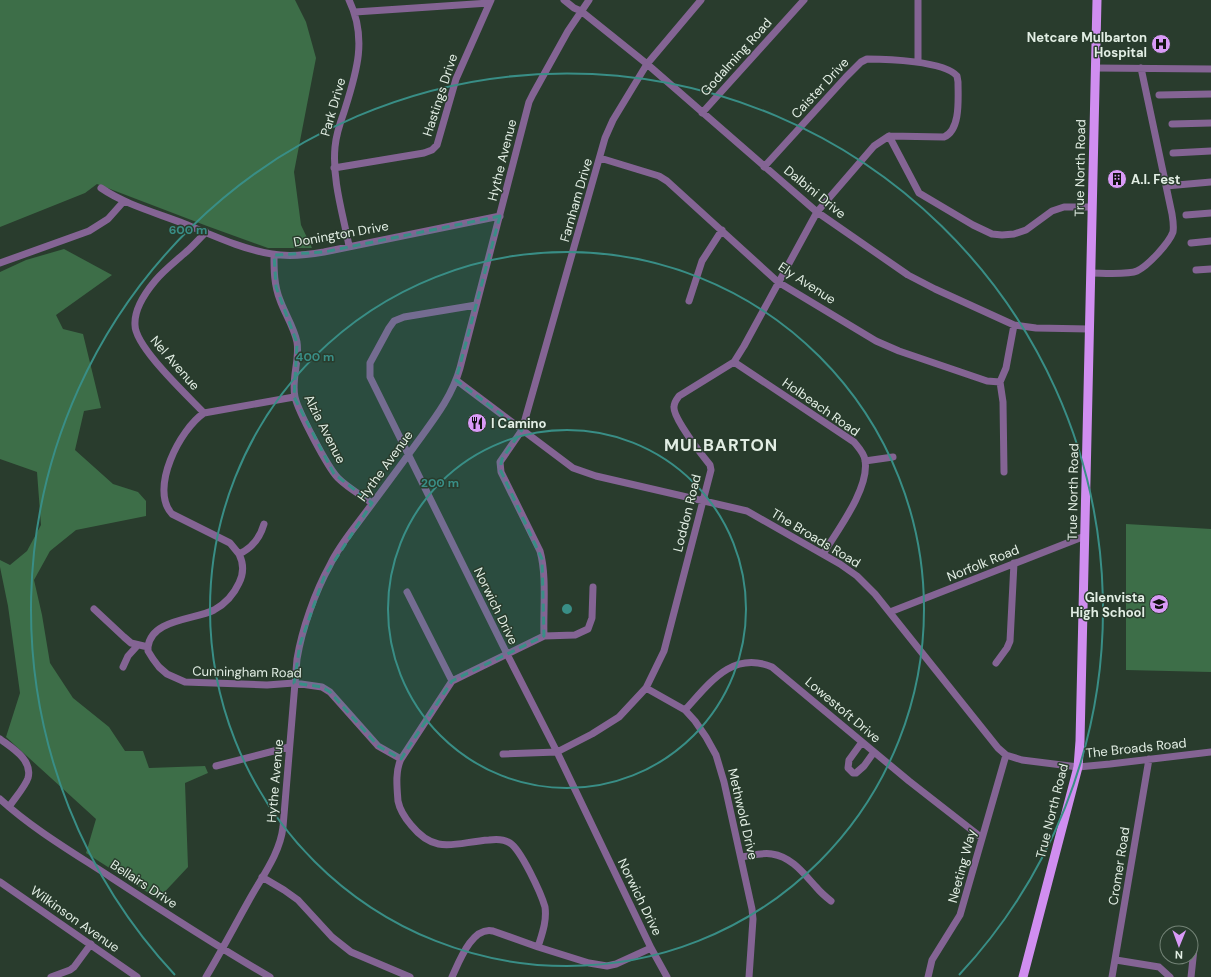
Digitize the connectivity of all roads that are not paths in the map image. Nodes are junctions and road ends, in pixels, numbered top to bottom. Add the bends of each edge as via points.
1 (349, 0) edge
2 (564, 0) edge
3 (589, 0) edge
4 (701, 0) edge
5 (804, 0) edge
6 (918, 0) edge
7 (1097, 0) edge
8 (490, 1) edge
9 (581, 11) junction
10 (354, 12) junction
11 (918, 62) junction
12 (647, 64) junction
13 (1095, 68) junction
14 (1141, 68) junction
15 (1211, 69) edge
16 (1211, 94) edge
17 (1159, 95) dead end
18 (702, 113) junction
19 (1211, 123) edge
20 (1172, 124) dead end
21 (888, 136) junction
22 (1211, 151) edge
23 (1173, 153) dead end
24 (600, 158) junction
25 (764, 167) junction
26 (334, 168) junction
27 (1211, 182) edge
28 (1166, 186) junction
29 (101, 188) dead end
30 (124, 201) junction
31 (1092, 208) junction
32 (817, 212) junction
33 (1211, 213) edge
34 (1186, 215) dead end
35 (500, 216) junction
36 (722, 230) junction
37 (206, 232) junction
38 (1211, 241) edge
39 (1191, 243) dead end
40 (349, 246) junction
41 (274, 254) junction
42 (0, 263) edge
43 (1211, 269) edge
44 (1196, 270) dead end
45 (1091, 273) junction
46 (778, 282) junction
47 (689, 301) dead end
48 (476, 305) junction
49 (1014, 325) junction
50 (1089, 329) junction
51 (734, 362) junction
52 (456, 380) junction
53 (1000, 382) junction
54 (294, 397) junction
55 (204, 413) junction
56 (522, 430) junction
57 (408, 455) junction
58 (893, 457) dead end
59 (865, 461) junction
60 (1004, 472) dead end
61 (704, 500) junction
62 (372, 503) junction
63 (264, 524) dead end
64 (1085, 536) junction
65 (239, 554) junction
66 (823, 554) junction
67 (1014, 563) junction
68 (593, 587) dead end
69 (407, 592) dead end
70 (94, 609) dead end
71 (890, 612) junction
72 (544, 636) junction
73 (138, 645) junction
74 (148, 647) junction
75 (507, 654) junction
76 (996, 663) dead end
77 (123, 667) dead end
78 (452, 681) junction
79 (294, 683) junction
80 (646, 688) junction
81 (685, 710) junction
82 (0, 739) edge
83 (862, 742) junction
84 (289, 747) junction
85 (557, 752) junction
86 (874, 752) junction
87 (1211, 752) edge
88 (503, 754) dead end
89 (1006, 755) junction
90 (401, 759) junction
91 (1149, 759) junction
92 (216, 766) dead end
93 (1078, 767) junction
94 (0, 799) edge
95 (0, 803) edge
96 (9, 807) junction
97 (982, 838) junction
98 (741, 857) junction
99 (262, 878) junction
100 (0, 882) edge
101 (831, 901) dead end
102 (91, 944) junction
103 (538, 947) junction
104 (651, 948) junction
105 (223, 949) junction
106 (1116, 960) junction
107 (1192, 965) edge
108 (51, 977) edge
109 (137, 977) edge
110 (206, 977) edge
111 (270, 977) edge
112 (410, 977) edge
113 (452, 977) edge
114 (667, 977) edge
115 (749, 977) edge
116 (928, 977) edge
117 (1023, 977) edge
118 (1112, 977) edge
119 (1170, 977) edge
120 (1191, 977) edge

1 - 10 street, Park Drive
2 - 9 street, Dalbini Drive
3 - 9 street, Hythe Avenue
4 - 12 street, Farnham Drive
5 - 18 street, Godalming Road
6 - 11 street
7 - 13 main road, True North Road
8 - 10 street
8 - 26 street, Hastings Drive via 456,79 437,145 424,153
9 - 12 street, Dalbini Drive
9 - 35 street, Hythe Avenue via 533,94
10 - 26 street, Park Drive via 359,33 359,56 337,136
11 - 21 street, Caister Drive via 943,68 957,76 956,120 953,131 944,137
11 - 25 street, Caister Drive via 867,59 861,62
12 - 18 street, Dalbini Drive
12 - 24 street, Farnham Drive via 613,120
13 - 14 street
13 - 31 main road, True North Road
14 - 15 street
14 - 28 street
16 - 17 street
18 - 25 street, Dalbini Drive
19 - 20 street
21 - 31 street via 919,193 992,234 1014,234 1026,230 1052,211 1064,207
21 - 32 street, Loddon Road via 874,146
22 - 23 street
24 - 36 street, Ely Avenue via 659,176
24 - 56 street, Farnham Drive
25 - 32 street, Dalbini Drive
26 - 40 street, Park Drive
27 - 28 street
28 - 45 street via 1174,225 1172,233 1159,252 1137,271
29 - 30 street, Donington Drive
30 - 37 street, Donington Drive
30 - 42 street via 108,219 89,230
31 - 45 main road, True North Road
32 - 46 street, Loddon Road
32 - 49 street, Dalbini Drive via 908,276
33 - 34 street
35 - 40 street, Donington Drive
35 - 48 street, Hythe Avenue
36 - 46 street, Ely Avenue
36 - 47 street via 702,261
37 - 41 street, Donington Drive via 253,250
37 - 55 street, Nel Avenue via 149,288 139,306 134,326 152,357
38 - 39 street
40 - 41 street, Donington Drive via 309,254
41 - 54 street, Alzia Avenue via 276,287 297,343
43 - 44 street
45 - 50 main road, True North Road
46 - 51 street, Loddon Road
46 - 53 street, Ely Avenue via 889,347 987,381
48 - 52 street, Hythe Avenue
48 - 57 street, Norwich Drive via 398,319 392,323 371,360 370,378
49 - 50 street, Dalbini Drive
49 - 53 street via 1006,368
50 - 64 main road, True North Road
51 - 59 street, Holbeach Road via 854,442
51 - 61 street, Loddon Road via 675,401 677,418 710,465
52 - 56 street, The Broads Road
52 - 57 street, Hythe Avenue via 443,406
53 - 60 street via 1003,402
54 - 55 street
54 - 62 street, Alzia Avenue via 334,474
55 - 65 street via 183,435 171,459 166,473 164,499 172,514 230,543
56 - 61 street, The Broads Road via 573,468
56 - 72 street, Farnham Drive via 500,462 500,469 540,551
57 - 62 street, Hythe Avenue
57 - 75 street, Norwich Drive
58 - 59 street
59 - 66 street via 858,496
61 - 66 street, The Broads Road via 754,514
61 - 80 street, Loddon Road via 664,651
62 - 79 street, Hythe Avenue via 336,554 324,577 300,644
63 - 65 street via 262,532 252,546
64 - 67 street, Norfolk Road
64 - 93 main road, True North Road
65 - 74 street via 242,575 231,596 209,612 157,630 149,640
66 - 71 street, The Broads Road via 857,576
67 - 71 street, Norfolk Road
67 - 76 street via 1010,641
68 - 72 street via 592,618 588,629 575,636
69 - 78 street
70 - 73 street via 131,643
71 - 89 street, The Broads Road
72 - 75 street
73 - 74 street
73 - 77 street via 128,656
74 - 79 street, Cunningham Road via 159,667 167,674 185,682 267,685
75 - 78 street
75 - 85 street, Norwich Drive
78 - 90 street
79 - 84 street, Hythe Avenue
79 - 90 street, Cunningham Road via 326,690 378,746
80 - 81 street, Methwold Drive
80 - 85 street, Loddon Road via 619,717
81 - 83 street, Lowestoft Drive via 728,668 752,661 772,666
81 - 98 street, Methwold Drive via 706,738 720,767
82 - 96 street via 23,758 28,772 26,782
83 - 86 street, Lowestoft Drive
83 - 86 street via 849,760 850,771 860,771
84 - 92 street
84 - 99 street, Hythe Avenue via 282,832 278,847
85 - 88 street, Loddon Road
85 - 104 street, Norwich Drive
86 - 97 street, Lowestoft Drive
87 - 91 street, The Broads Road
89 - 93 street, The Broads Road via 1022,760
89 - 97 street, Neeting Way
90 - 103 street via 398,771 400,807 425,839 445,845 496,839 508,842 516,848 545,907 544,928
91 - 93 street, The Broads Road
91 - 106 street, Cromer Road
93 - 117 main road, True North Road
94 - 96 street
95 - 96 street
96 - 105 street, Bellairs Drive via 81,858
97 - 116 street, Neeting Way via 960,915 932,960
98 - 101 street via 774,854 786,859 804,873
98 - 115 street, Methwold Drive via 753,919
99 - 105 street, Hythe Avenue
99 - 112 street via 298,900 332,937 351,952
100 - 102 street, Wilkinson Avenue
102 - 108 street via 74,967
102 - 109 street, Wilkinson Avenue
103 - 104 street via 607,966
103 - 113 street via 483,930 468,946
104 - 114 street, Norwich Drive
105 - 110 street, Hythe Avenue
105 - 111 street, Bellairs Drive
106 - 118 street, Cromer Road
106 - 119 street via 1159,967
107 - 120 street

